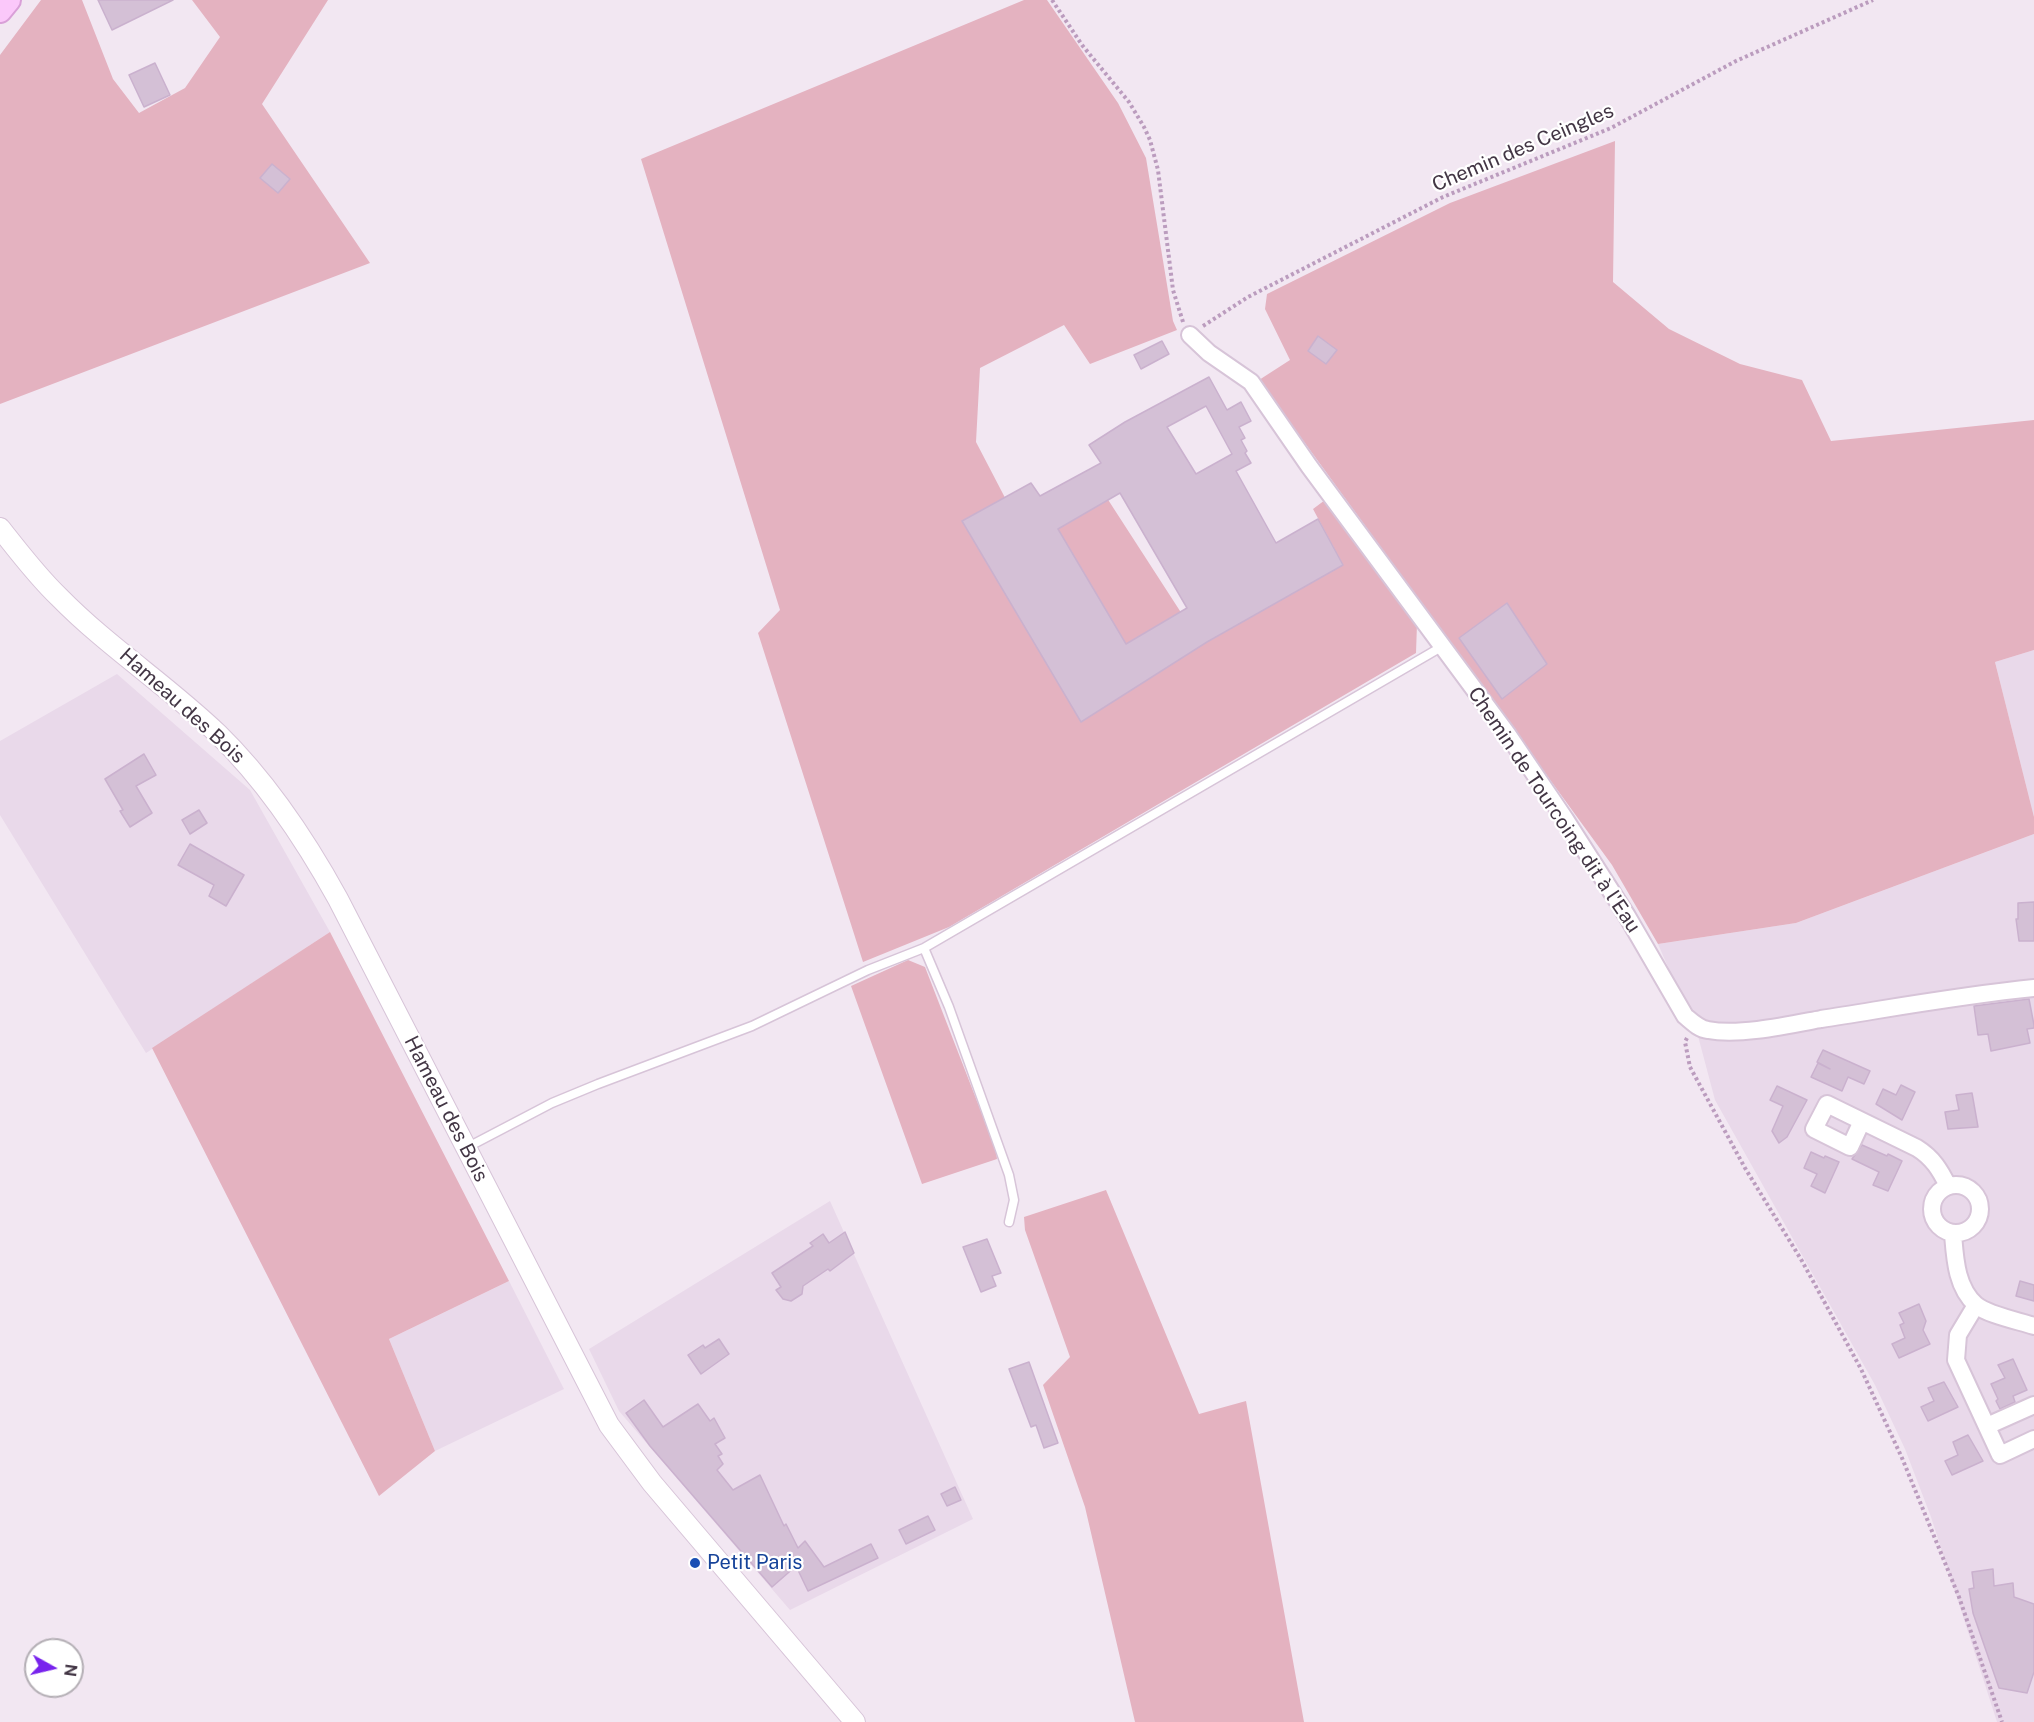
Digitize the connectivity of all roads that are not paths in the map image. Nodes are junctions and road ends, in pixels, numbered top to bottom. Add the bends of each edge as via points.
1 (9, 0) edge
2 (0, 11) edge
3 (1190, 335) road end
4 (0, 528) edge
5 (1443, 646) junction
6 (924, 948) junction
7 (2034, 988) edge
8 (1862, 1121) dead end
9 (466, 1148) junction
10 (1948, 1186) junction
11 (1009, 1222) dead end
12 (1953, 1233) junction
13 (1976, 1305) junction
14 (2034, 1326) edge
15 (2034, 1405) edge
16 (1987, 1426) junction
17 (2034, 1438) edge
18 (855, 1722) edge

1 - 2 main road
3 - 5 street, Chemin de Tourcoing dit à l'Eau via 1251,382
4 - 9 street, Hameau des Bois via 60,598 218,735 282,809 338,899
5 - 6 lane
5 - 7 street, Chemin de Tourcoing dit à l'Eau via 1565,819 1685,1016 1694,1024 1706,1030 1727,1032
6 - 9 lane via 868,970 743,1030 552,1103
6 - 11 lane via 1009,1175 1014,1200
8 - 10 street via 1926,1153 1935,1161
9 - 18 street, Hameau des Bois via 624,1447
10 - 12 street via 1934,1199 1932,1212 1936,1224
10 - 12 street via 1960,1185 1970,1190 1978,1198 1980,1209 1970,1229
12 - 13 street via 1958,1274
13 - 14 street
13 - 16 street via 1958,1335 1956,1360
15 - 16 street
16 - 17 street via 2000,1455

